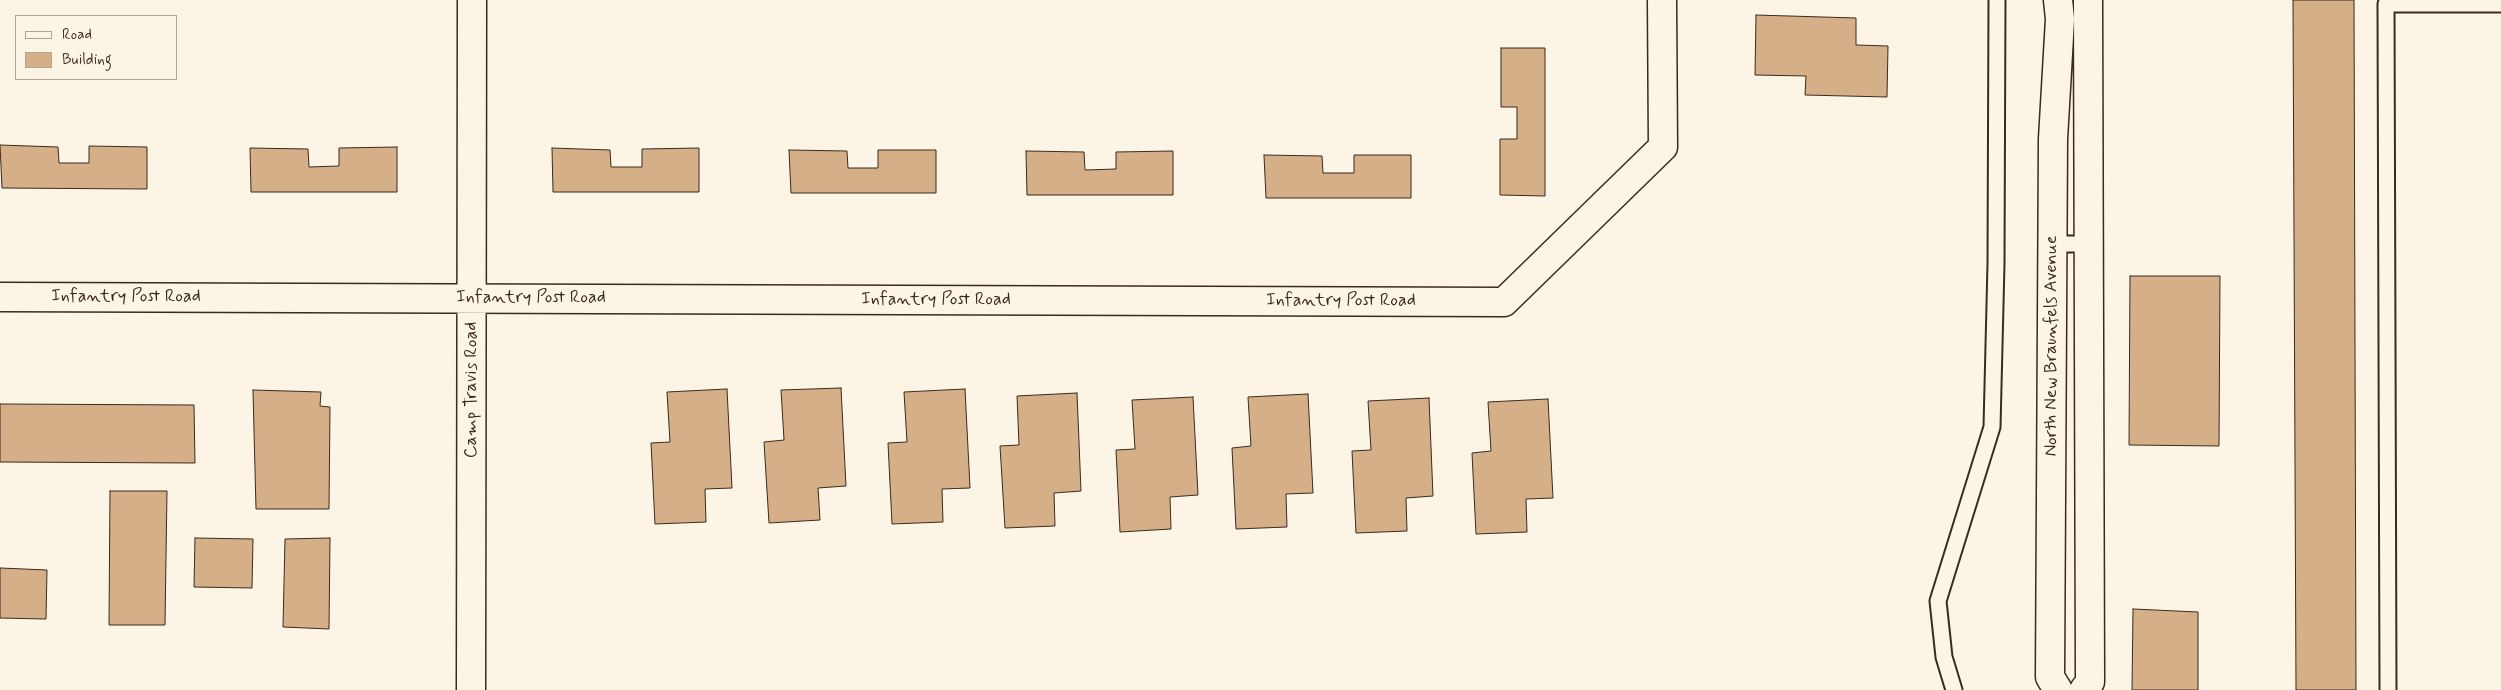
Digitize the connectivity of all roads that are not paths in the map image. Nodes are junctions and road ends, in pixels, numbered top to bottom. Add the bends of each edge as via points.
1 (472, 0) edge
2 (1662, 0) edge
3 (1997, 0) edge
4 (2058, 0) edge
5 (2088, 0) edge
6 (2501, 4) edge
7 (2056, 92) junction
8 (2089, 92) junction
9 (2053, 244) junction
10 (2089, 244) junction
11 (0, 297) edge
12 (472, 298) junction
13 (471, 690) edge
14 (1954, 690) edge
15 (2058, 690) edge
16 (2084, 690) edge
17 (2388, 690) edge

1 - 12 street, Camp Travis Road
2 - 12 street, Infantry Post Road via 1663,147 1504,302
3 - 14 lane via 1992,427 1938,601 1944,657
4 - 7 street, North New Braunfels Avenue
5 - 8 street, North New Braunfels Avenue
6 - 17 lane via 2386,4
7 - 8 lane
7 - 9 street, North New Braunfels Avenue
8 - 10 street, North New Braunfels Avenue
9 - 10 lane
9 - 15 street, North New Braunfels Avenue via 2050,677
10 - 16 street, North New Braunfels Avenue via 2090,682
11 - 12 street, Infantry Post Road
12 - 13 street, Camp Travis Road

